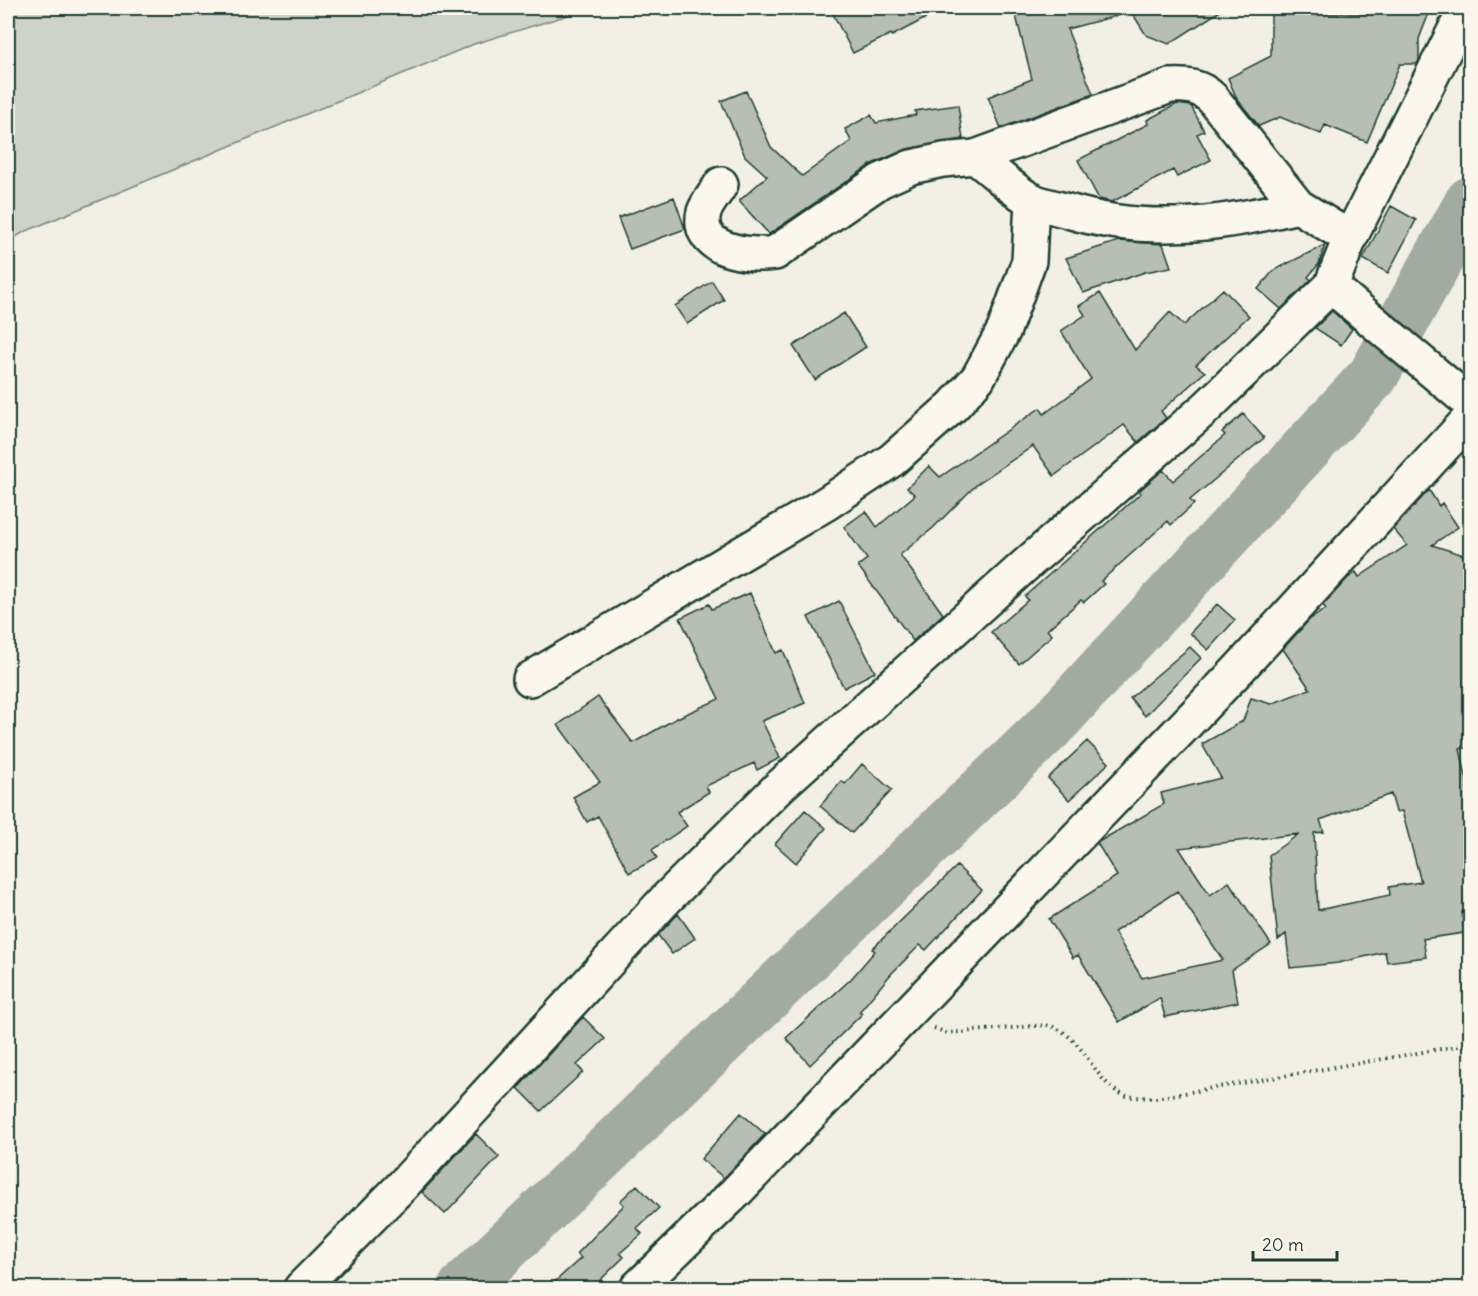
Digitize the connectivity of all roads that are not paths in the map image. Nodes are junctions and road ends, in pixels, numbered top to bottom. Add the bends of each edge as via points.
1 (1466, 8) edge
2 (975, 157) junction
3 (721, 184) dead end
4 (1032, 200) junction
5 (1298, 206) junction
6 (1350, 238) junction
7 (1338, 292) junction
8 (1466, 405) edge
9 (530, 679) dead end
10 (301, 1288) edge
11 (637, 1288) edge

1 - 6 street
2 - 3 street via 911,167 880,181 775,253 755,256 736,253 711,240 703,224 705,210
2 - 4 street
2 - 5 street via 1170,86 1188,86 1205,91 1213,99
4 - 5 street via 1086,217 1144,226 1239,220
4 - 9 street via 1029,261 1004,330 978,378 953,406 892,460 827,503
5 - 6 street
6 - 7 street
7 - 8 street
7 - 10 street via 1030,561 763,803 667,898 402,1186
8 - 11 street via 1238,670 735,1193

